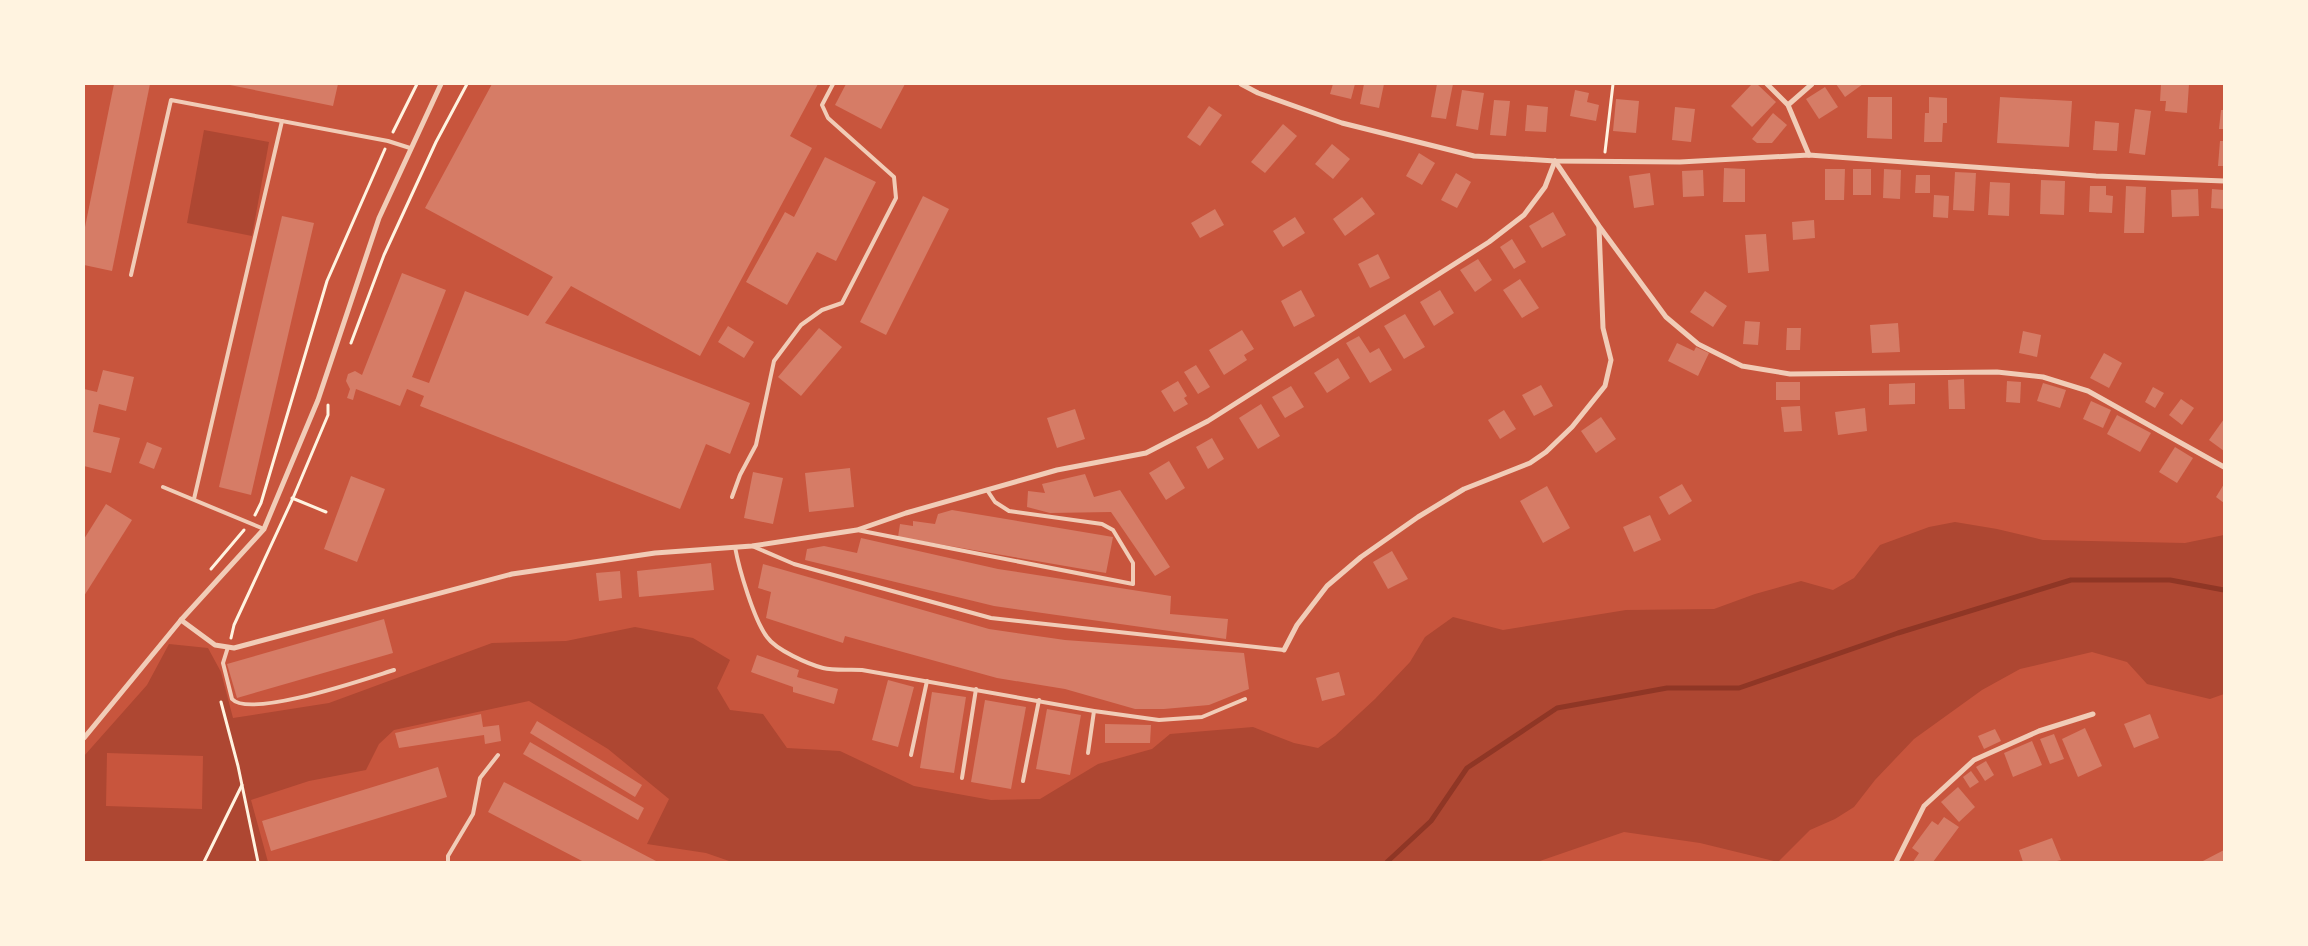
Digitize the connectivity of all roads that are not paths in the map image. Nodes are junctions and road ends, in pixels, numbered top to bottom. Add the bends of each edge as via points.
1 (441, 84) edge
2 (833, 84) edge
3 (1242, 84) edge
4 (1767, 84) edge
5 (1812, 84) edge
6 (1788, 105) junction
7 (282, 122) junction
8 (410, 148) junction
9 (1809, 155) junction
10 (1555, 161) junction
11 (2224, 181) edge
12 (1599, 226) junction
13 (131, 275) dead end
14 (2224, 467) edge
15 (163, 487) dead end
16 (987, 490) junction
17 (732, 497) dead end
18 (194, 499) junction
19 (264, 529) junction
20 (857, 530) junction
21 (752, 546) junction
22 (735, 547) junction
23 (180, 620) junction
24 (228, 647) junction
25 (1284, 650) joint
26 (394, 670) dead end
27 (927, 681) junction
28 (976, 689) junction
29 (1245, 699) dead end
30 (1039, 700) junction
31 (1094, 711) junction
32 (2093, 714) dead end
33 (84, 738) edge
34 (1088, 753) dead end
35 (498, 755) dead end
36 (911, 755) dead end
37 (962, 778) dead end
38 (1024, 781) dead end
39 (448, 862) edge
40 (1896, 862) edge

1 - 8 street
2 - 17 lane via 822,105 828,118 894,177 896,198 842,303 822,310 801,326 774,361 756,445
3 - 10 street via 1314,113 1391,136 1474,156
4 - 6 street
5 - 6 street
6 - 9 street
7 - 8 lane
7 - 13 lane via 170,100
7 - 18 lane
8 - 19 street via 379,218 318,400
9 - 10 street via 1680,162
9 - 11 street via 2096,176
10 - 12 street
10 - 16 street via 1545,187 1524,215 1489,242 1208,421 1146,453 1057,470
12 - 14 street via 1666,317 1698,344 1742,366 1790,374 1997,372 2043,377 2088,391
12 - 25 street via 1603,328 1611,360 1605,386 1572,427 1546,452 1530,463 1464,489 1361,557 1321,593 1297,625
15 - 18 lane
16 - 20 street
16 - 20 lane via 1009,511 1102,524 1113,530 1133,563 1133,584
18 - 19 lane
19 - 23 street
20 - 21 street
21 - 22 street
21 - 25 lane via 802,566 991,618
22 - 24 street via 656,553 512,574
22 - 27 lane via 753,607 767,638 793,656 824,668 862,670
23 - 24 street via 215,645
23 - 33 street
24 - 26 lane via 223,663 232,699 251,706 320,693
27 - 28 lane
27 - 36 lane
28 - 30 lane
28 - 37 lane
29 - 31 lane via 1202,717 1159,720
30 - 31 lane
30 - 38 lane
31 - 34 lane
32 - 40 street via 2039,731 1974,760 1924,806
35 - 39 lane via 480,778 473,814 448,856

